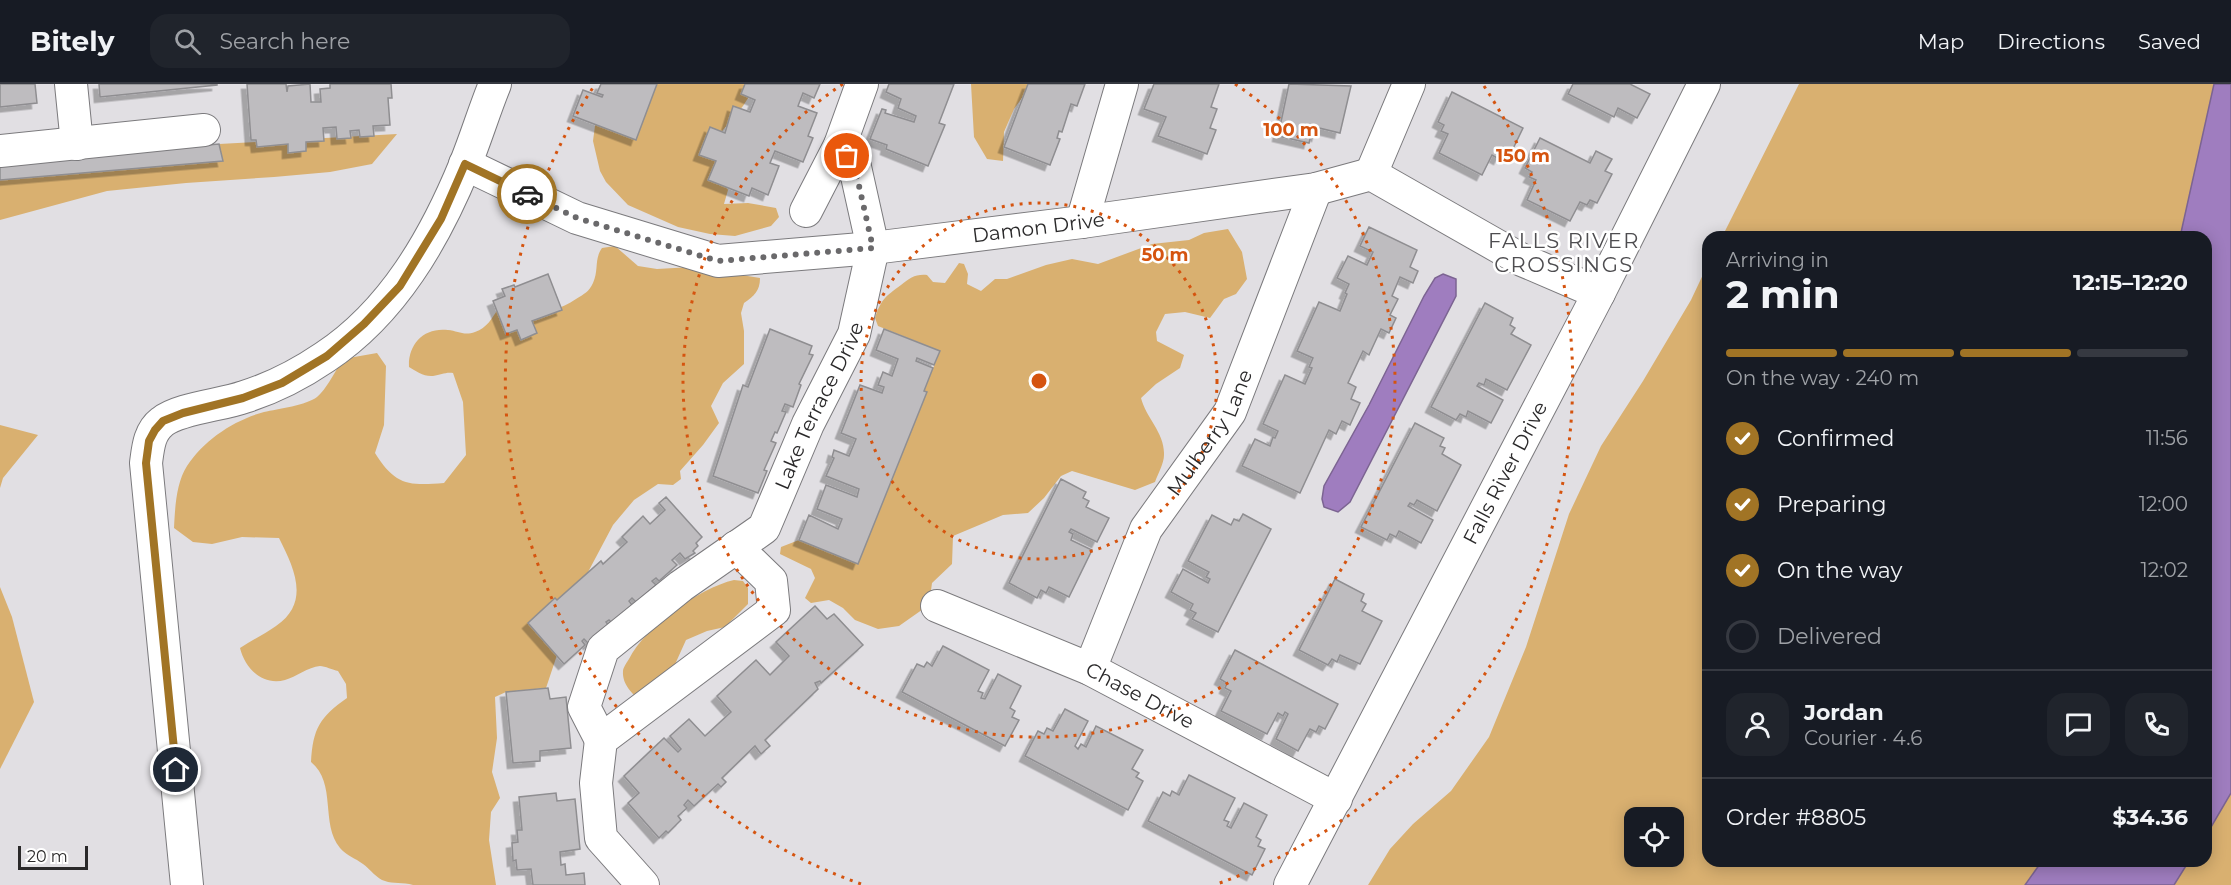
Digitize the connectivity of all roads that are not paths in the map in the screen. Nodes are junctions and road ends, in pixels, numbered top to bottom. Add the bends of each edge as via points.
1 (71, 84) edge
2 (495, 84) edge
3 (862, 84) edge
4 (1122, 84) edge
5 (1408, 84) edge
6 (1704, 84) edge
7 (204, 130) dead end
8 (77, 144) junction
9 (840, 145) junction
10 (0, 151) edge
11 (465, 164) junction
12 (1371, 174) junction
13 (1316, 189) junction
14 (806, 211) dead end
15 (1082, 222) junction
16 (873, 248) junction
17 (1599, 293) junction
18 (736, 547) junction
19 (937, 606) dead end
20 (1090, 669) junction
21 (601, 740) junction
22 (1336, 799) junction
23 (601, 838) junction
24 (1297, 872) edge
25 (187, 885) edge
26 (609, 885) edge
27 (643, 885) edge

1 - 8 street
2 - 11 street
3 - 9 street
4 - 15 street
5 - 12 street
6 - 17 street, Falls River Drive
7 - 8 street
8 - 10 street
9 - 14 street
9 - 16 street via 855,168
11 - 16 street, Damon Drive via 577,218 718,261
11 - 25 street via 441,219 400,286 364,324 327,356 282,383 163,421 149,441 146,463
12 - 13 street, Damon Drive
12 - 17 street via 1522,260
13 - 15 street, Damon Drive
13 - 20 street, Mulberry Lane via 1230,412 1146,530
15 - 16 street, Damon Drive
16 - 18 street, Lake Terrace Drive via 854,334 808,424 764,528
17 - 22 street, Falls River Drive
18 - 21 street, Lake Terrace Drive via 603,649 584,706
18 - 21 street via 771,581 774,610
19 - 20 street, Chase Drive
20 - 22 street, Chase Drive
21 - 23 street via 596,783
22 - 24 street, Falls River Drive
23 - 26 street
23 - 27 street

